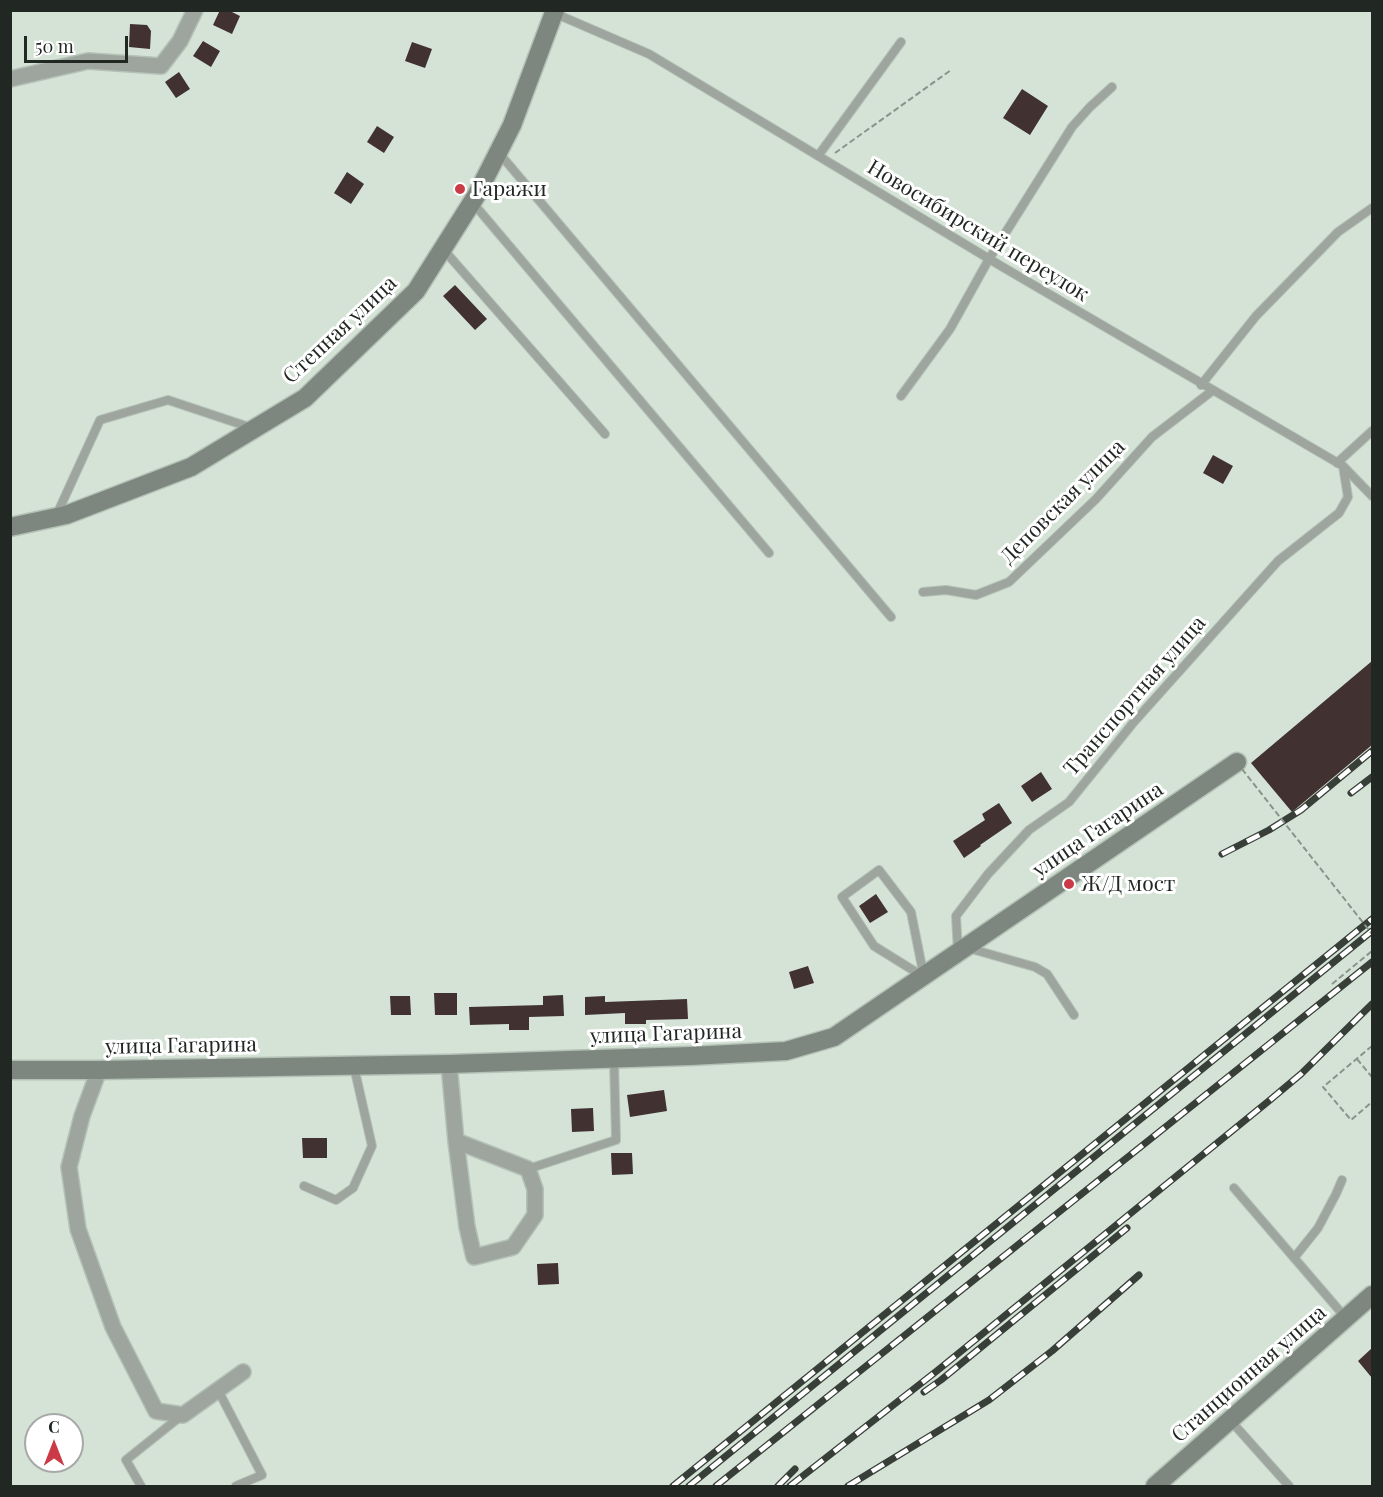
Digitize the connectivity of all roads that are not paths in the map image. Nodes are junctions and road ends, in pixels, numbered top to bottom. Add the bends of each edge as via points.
1 (195, 10) edge
2 (555, 12) edge
3 (901, 42) dead end
4 (10, 79) edge
5 (1112, 87) dead end
6 (498, 152) junction
7 (821, 158) junction
8 (472, 202) junction
9 (1372, 208) edge
10 (442, 248) junction
11 (988, 259) junction
12 (1201, 385) junction
13 (1212, 391) junction
14 (901, 396) dead end
15 (254, 429) junction
16 (1372, 431) edge
17 (605, 434) dead end
18 (1340, 464) junction
19 (1372, 496) edge
20 (56, 517) junction
21 (10, 527) edge
22 (769, 553) dead end
23 (923, 592) dead end
24 (891, 617) dead end
25 (1240, 765) road end
26 (962, 950) junction
27 (924, 977) junction
28 (1074, 1015) dead end
29 (614, 1059) junction
30 (449, 1064) junction
31 (354, 1066) junction
32 (10, 1070) edge
33 (99, 1070) junction
34 (456, 1142) junction
35 (528, 1169) junction
36 (1342, 1180) dead end
37 (304, 1186) dead end
38 (1234, 1188) dead end
39 (1294, 1258) junction
40 (1372, 1295) edge
41 (1346, 1318) junction
42 (243, 1372) dead end
43 (218, 1390) junction
44 (183, 1415) junction
45 (1230, 1420) junction
46 (141, 1486) edge
47 (236, 1486) edge
48 (1155, 1486) edge
49 (1289, 1486) edge

1 - 4 street via 180,41 161,66 88,62
2 - 6 street, Степная улица
2 - 7 lane, Новосибирский переулок via 649,54
3 - 7 lane
5 - 11 lane via 1072,127
6 - 8 street, Степная улица
6 - 24 lane
7 - 11 lane, Новосибирский переулок
8 - 10 street, Степная улица
8 - 22 lane
9 - 12 lane via 1338,232 1256,315
10 - 15 street, Степная улица via 416,291 304,398
10 - 17 lane
11 - 12 lane, Новосибирский переулок
11 - 14 lane via 950,329
12 - 13 lane, Новосибирский переулок
13 - 18 lane, Новосибирский переулок
13 - 23 lane, Деповская улица via 1152,437 1096,499 1009,582 976,595 946,590
15 - 20 street, Степная улица via 191,467
15 - 20 lane via 168,400 100,420
16 - 18 lane
18 - 19 lane, Новосибирский переулок
18 - 26 lane, Транспортная улица via 1347,497 1339,513 1278,561 1133,723 1069,802 1029,831 987,874 956,916
20 - 21 street, Степная улица
25 - 26 street, улица Гагарина
26 - 27 street, улица Гагарина
26 - 28 lane via 1035,967 1047,974
27 - 27 lane via 912,912 879,870 842,897 874,946
27 - 29 street, улица Гагарина via 834,1037 786,1051
29 - 30 street, улица Гагарина
29 - 35 lane via 616,1140
30 - 31 street, улица Гагарина
30 - 34 street
31 - 33 street, улица Гагарина
31 - 37 lane via 372,1146 353,1188 336,1200
32 - 33 street, улица Гагарина
33 - 44 street via 69,1167 78,1228 113,1327 156,1411
34 - 35 street
34 - 35 street via 474,1257 513,1247 535,1215 535,1189
36 - 39 lane via 1318,1228
38 - 39 lane
39 - 41 lane
40 - 41 street, Станционная улица
41 - 45 street, Станционная улица
42 - 43 street
43 - 44 street
43 - 47 lane via 262,1475
44 - 46 lane via 126,1460
45 - 48 street, Станционная улица
45 - 49 lane

